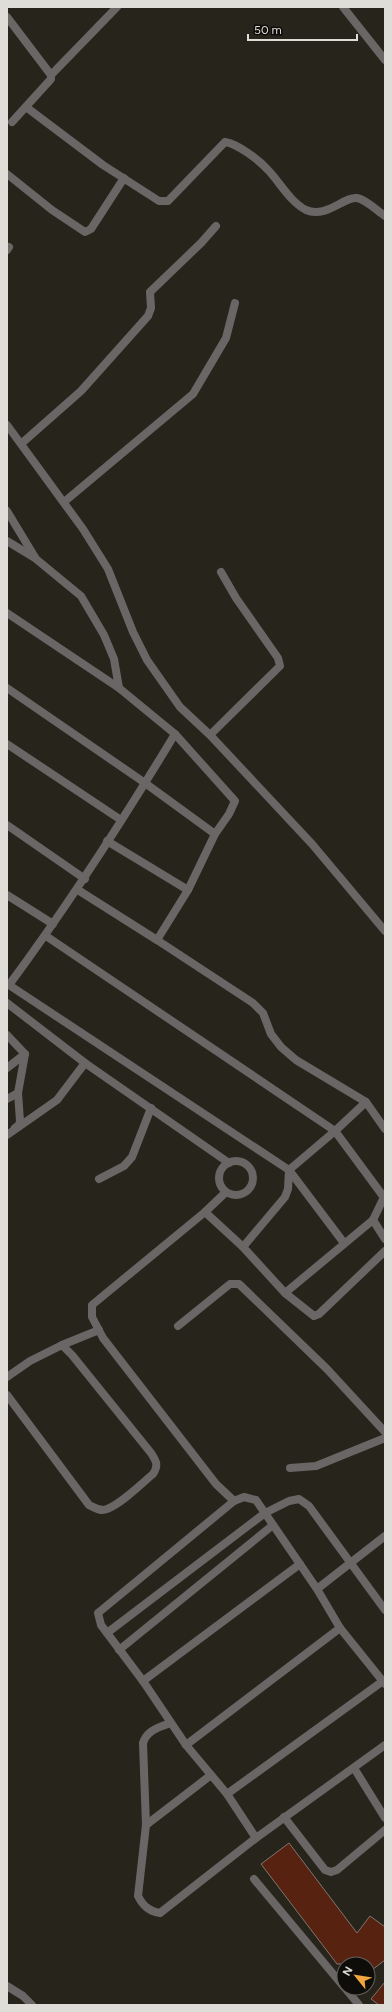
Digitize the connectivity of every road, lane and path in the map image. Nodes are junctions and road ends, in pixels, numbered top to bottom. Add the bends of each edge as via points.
1 (117, 7) edge
2 (343, 7) edge
3 (7, 17) edge
4 (385, 60) edge
5 (50, 75) junction
6 (26, 107) junction
7 (9, 122) edge
8 (7, 174) edge
9 (124, 178) junction
10 (385, 216) edge
11 (216, 226) dead end
12 (236, 303) dead end
13 (7, 425) edge
14 (22, 443) junction
15 (64, 502) junction
16 (7, 511) edge
17 (7, 542) edge
18 (36, 559) junction
19 (221, 572) dead end
20 (7, 613) edge
21 (7, 688) edge
22 (119, 688) junction
23 (175, 734) junction
24 (210, 735) junction
25 (7, 744) edge
26 (145, 783) junction
27 (121, 820) junction
28 (7, 825) edge
29 (215, 834) junction
30 (107, 841) junction
31 (85, 879) junction
32 (78, 890) junction
33 (188, 890) junction
34 (7, 895) edge
35 (53, 924) junction
36 (385, 931) edge
37 (46, 936) junction
38 (157, 940) junction
39 (8, 985) edge
40 (8, 1007) edge
41 (7, 1035) edge
42 (25, 1054) junction
43 (7, 1058) edge
44 (16, 1061) junction
45 (85, 1063) junction
46 (7, 1068) edge
47 (18, 1093) junction
48 (7, 1099) edge
49 (366, 1102) junction
50 (151, 1108) junction
51 (385, 1129) edge
52 (335, 1131) junction
53 (7, 1133) edge
54 (229, 1162) junction
55 (289, 1170) junction
56 (99, 1179) dead end
57 (226, 1192) junction
58 (384, 1195) edge
59 (205, 1212) junction
60 (372, 1220) junction
61 (385, 1239) edge
62 (344, 1243) junction
63 (243, 1247) junction
64 (385, 1251) edge
65 (285, 1293) junction
66 (178, 1326) dead end
67 (99, 1330) junction
68 (62, 1345) junction
69 (7, 1377) edge
70 (7, 1395) edge
71 (385, 1432) edge
72 (385, 1438) edge
73 (290, 1468) dead end
74 (234, 1501) junction
75 (265, 1513) junction
76 (273, 1525) junction
77 (385, 1536) edge
78 (300, 1564) junction
79 (350, 1564) junction
80 (317, 1589) junction
81 (385, 1610) edge
82 (340, 1628) junction
83 (107, 1633) junction
84 (119, 1650) junction
85 (143, 1681) junction
86 (384, 1682) edge
87 (170, 1723) junction
88 (186, 1745) junction
89 (385, 1745) edge
90 (354, 1768) junction
91 (210, 1775) junction
92 (227, 1794) junction
93 (284, 1817) junction
94 (385, 1818) edge
95 (146, 1825) junction
96 (385, 1830) edge
97 (256, 1838) junction
98 (254, 1879) dead end
99 (336, 1976) edge
100 (7, 1986) edge
101 (352, 1996) edge
102 (32, 2005) edge
103 (359, 2005) edge

1 - 5 street
2 - 4 street
3 - 5 street
5 - 6 street via 51,78
6 - 7 street
6 - 9 street
8 - 9 street via 52,210 85,232 91,229
9 - 10 street via 159,201 168,201 226,142 234,143 268,170 304,209 321,211 354,198 362,200
11 - 14 street via 150,292 151,308 148,316 81,391
12 - 15 street via 226,338 193,394
13 - 14 street
14 - 15 street
15 - 24 street via 108,568 147,660 180,706
16 - 18 street
17 - 18 street
18 - 22 street via 81,596 104,635 114,659
19 - 24 street via 278,658 280,666
20 - 22 street
21 - 26 street
22 - 23 street
23 - 26 street
23 - 29 street via 234,801 229,814
24 - 36 street via 312,844
25 - 27 street
26 - 27 street
26 - 29 street
27 - 30 street
28 - 31 street
29 - 33 street
30 - 31 street
30 - 33 street
31 - 32 street
32 - 35 street
32 - 38 street
33 - 38 street
34 - 35 street
35 - 37 street
37 - 39 street
37 - 52 street
38 - 49 street via 253,1003 263,1013 271,1034 296,1060
39 - 55 street
40 - 45 street
41 - 42 street
42 - 44 street
42 - 47 street
43 - 44 street
44 - 46 street
45 - 50 street
45 - 53 street via 57,1100
47 - 48 street
47 - 53 street via 19,1125
49 - 51 street
49 - 52 street
50 - 54 street
50 - 56 street via 132,1157 124,1166
52 - 55 street
52 - 58 street
54 - 57 street via 219,1176
54 - 57 street via 244,1162 251,1169 253,1179 245,1192 236,1195
55 - 62 street
55 - 63 street via 285,1198
57 - 59 street
58 - 60 street
59 - 63 street
59 - 67 street via 92,1305 92,1317
60 - 61 street
60 - 62 street
62 - 65 street
63 - 65 street
64 - 65 street via 319,1314 310,1314
66 - 71 street via 230,1284 239,1284 327,1369
67 - 68 street
67 - 74 street via 216,1484
68 - 69 street via 30,1361
68 - 70 street via 150,1453 157,1468 153,1474 106,1510 97,1510 89,1505
72 - 73 street via 316,1466
74 - 75 street via 244,1496 250,1497 256,1500
74 - 83 street via 98,1614
75 - 76 street
75 - 79 street via 289,1501 304,1501
75 - 83 street
76 - 78 street
76 - 84 street
77 - 79 street
78 - 80 street
78 - 85 street
79 - 80 street
79 - 81 street
80 - 82 street
82 - 86 street
82 - 88 street
83 - 84 street
84 - 85 street
85 - 87 street
86 - 92 street
87 - 88 street
87 - 95 street via 152,1730 143,1743
88 - 91 street
89 - 90 street
90 - 93 street
90 - 94 street
91 - 92 street
91 - 95 street
92 - 97 street
93 - 96 street via 325,1870 330,1872 337,1870
93 - 97 street
95 - 97 street via 138,1896 145,1906 160,1913
98 - 99 street
100 - 102 street
101 - 103 street

